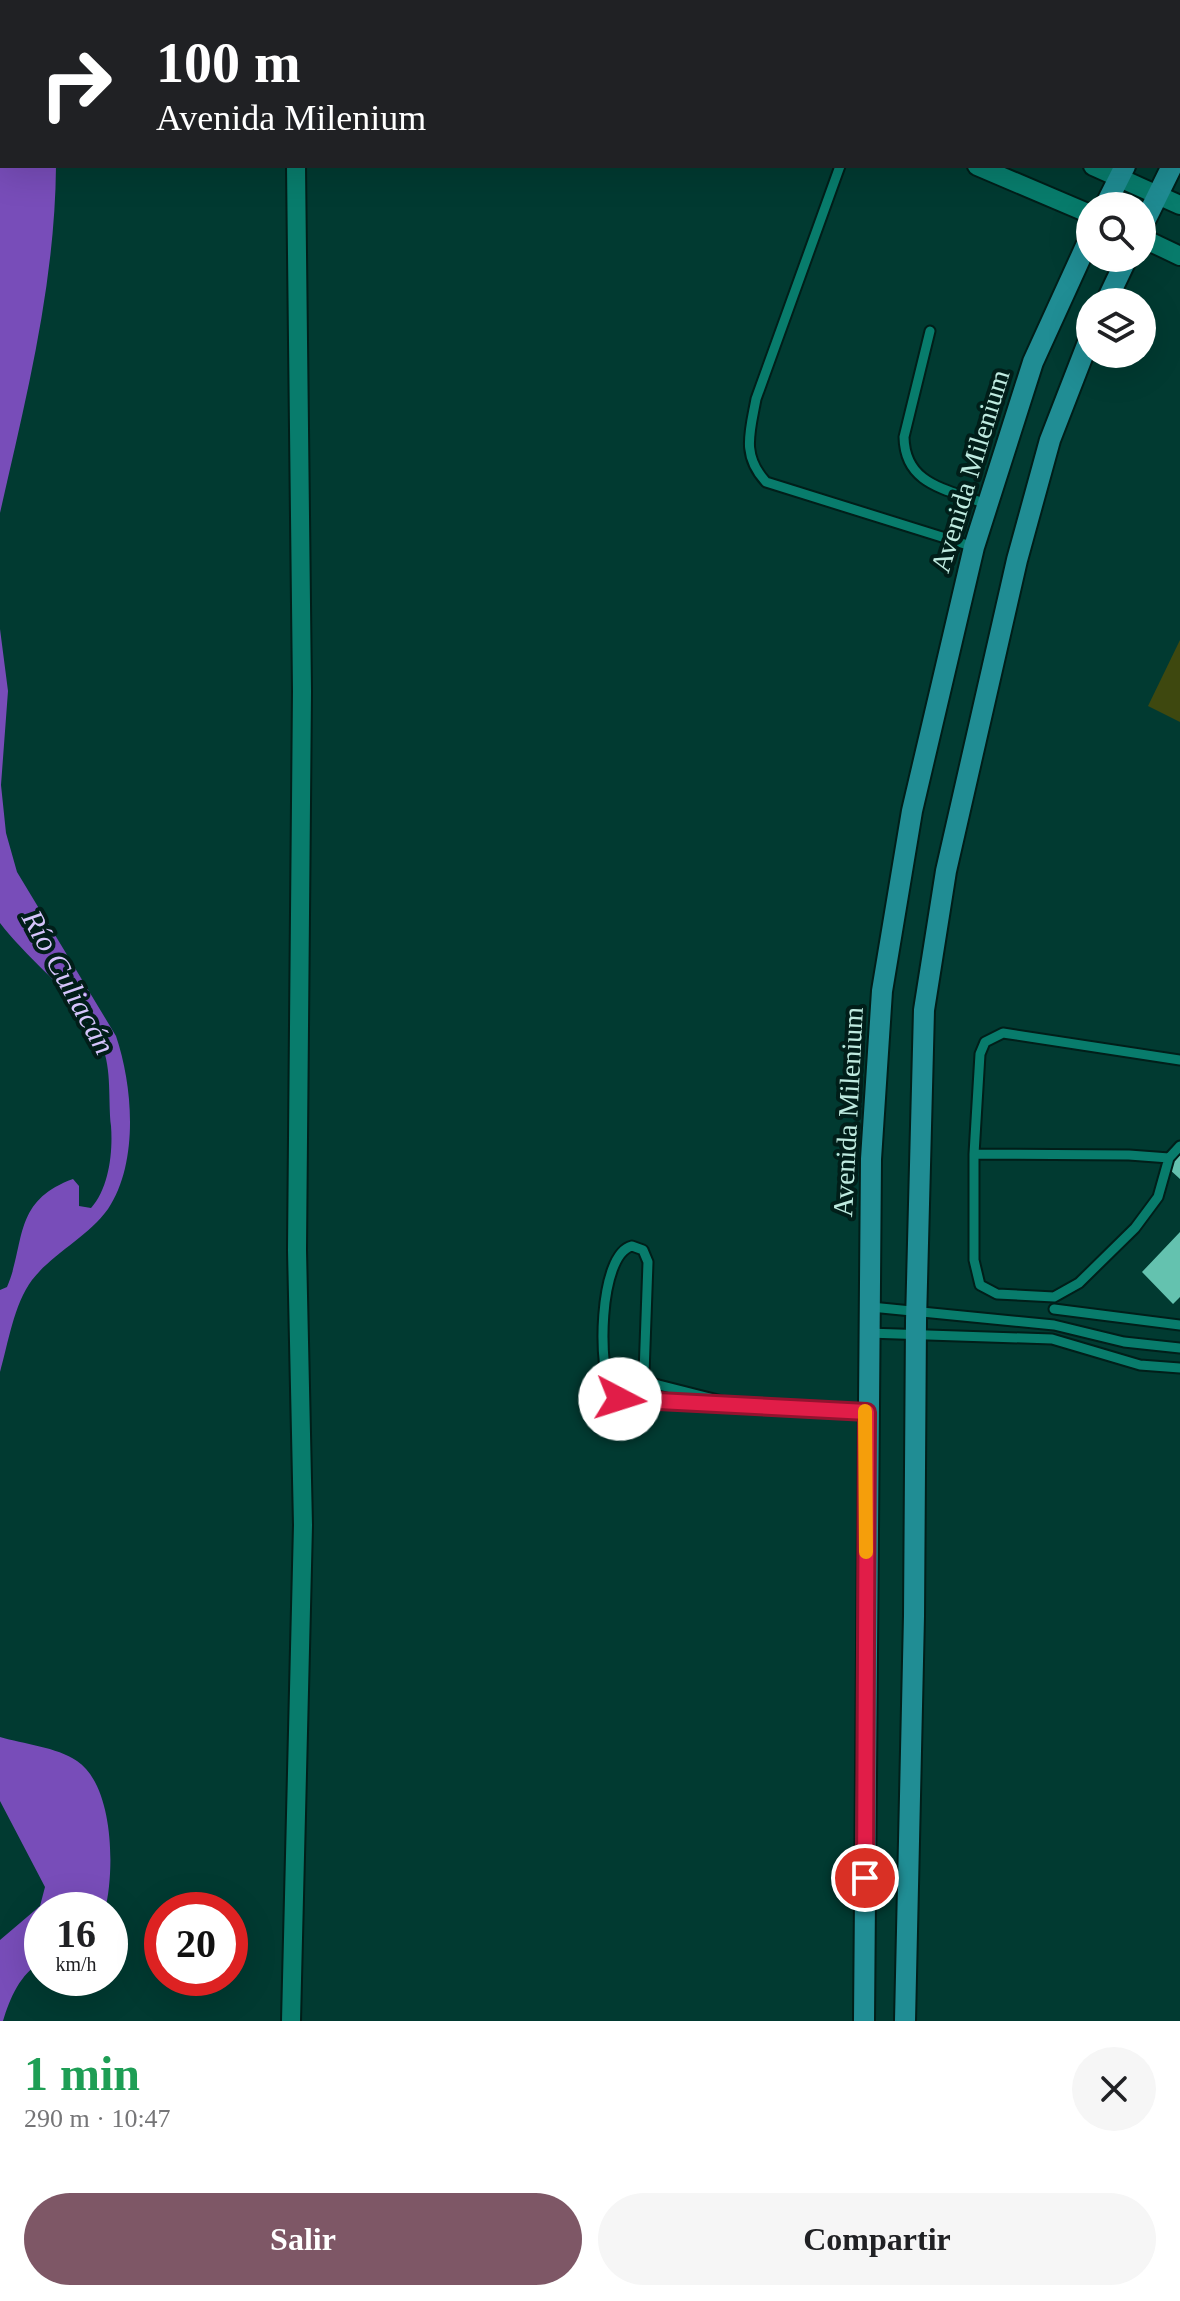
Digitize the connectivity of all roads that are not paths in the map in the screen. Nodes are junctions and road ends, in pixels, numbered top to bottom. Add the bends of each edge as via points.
1 (296, 168) edge
2 (839, 168) edge
3 (982, 168) edge
4 (1171, 168) edge
5 (1122, 171) edge
6 (1112, 192) edge
7 (1158, 194) junction
8 (1156, 198) edge
9 (1180, 205) edge
10 (1076, 208) edge
11 (1156, 245) edge
12 (1180, 256) edge
13 (1076, 268) edge
14 (930, 331) dead end
15 (1078, 368) edge
16 (986, 504) junction
17 (974, 547) junction
18 (1180, 1060) edge
19 (1180, 1146) edge
20 (974, 1154) junction
21 (1169, 1158) junction
22 (1054, 1297) junction
23 (869, 1307) junction
24 (1054, 1309) junction
25 (916, 1310) junction
26 (1054, 1325) junction
27 (1180, 1325) edge
28 (868, 1333) junction
29 (915, 1334) junction
30 (1052, 1339) junction
31 (1180, 1348) edge
32 (1180, 1368) edge
33 (643, 1381) junction
34 (643, 1402) junction
35 (739, 1406) junction
36 (867, 1412) junction
37 (291, 2021) edge
38 (864, 2021) edge
39 (905, 2021) edge

1 - 37 street via 302,691 297,1250 303,1525
2 - 17 lane via 756,399 749,438 751,466 766,482
3 - 10 street
4 - 7 street
5 - 6 street
5 - 7 street
7 - 8 street
7 - 9 street
11 - 12 street
13 - 16 street, Avenida Milenium via 1033,362
14 - 16 lane via 904,454 920,478
15 - 25 street via 1050,440 1017,560 946,871 924,1010
16 - 17 street, Avenida Milenium
17 - 23 street, Avenida Milenium via 912,811 882,991
18 - 20 lane via 1003,1033 992,1037 980,1054
19 - 21 lane
20 - 21 lane
20 - 22 lane via 974,1260 980,1285 997,1294
21 - 22 lane via 1158,1197 1135,1228 1079,1283
22 - 24 lane
23 - 25 lane
23 - 28 street, Avenida Milenium
24 - 26 lane
24 - 27 lane
25 - 26 lane
25 - 29 street
26 - 30 lane
26 - 31 lane via 1124,1342
28 - 29 lane
28 - 36 street, Avenida Milenium
29 - 30 lane
29 - 39 street
30 - 32 lane via 1140,1365
33 - 34 lane
33 - 34 lane via 648,1262 643,1250 632,1246 619,1253 606,1284 606,1381 613,1396
33 - 35 lane
34 - 35 lane
35 - 36 lane
36 - 38 street, Avenida Milenium

